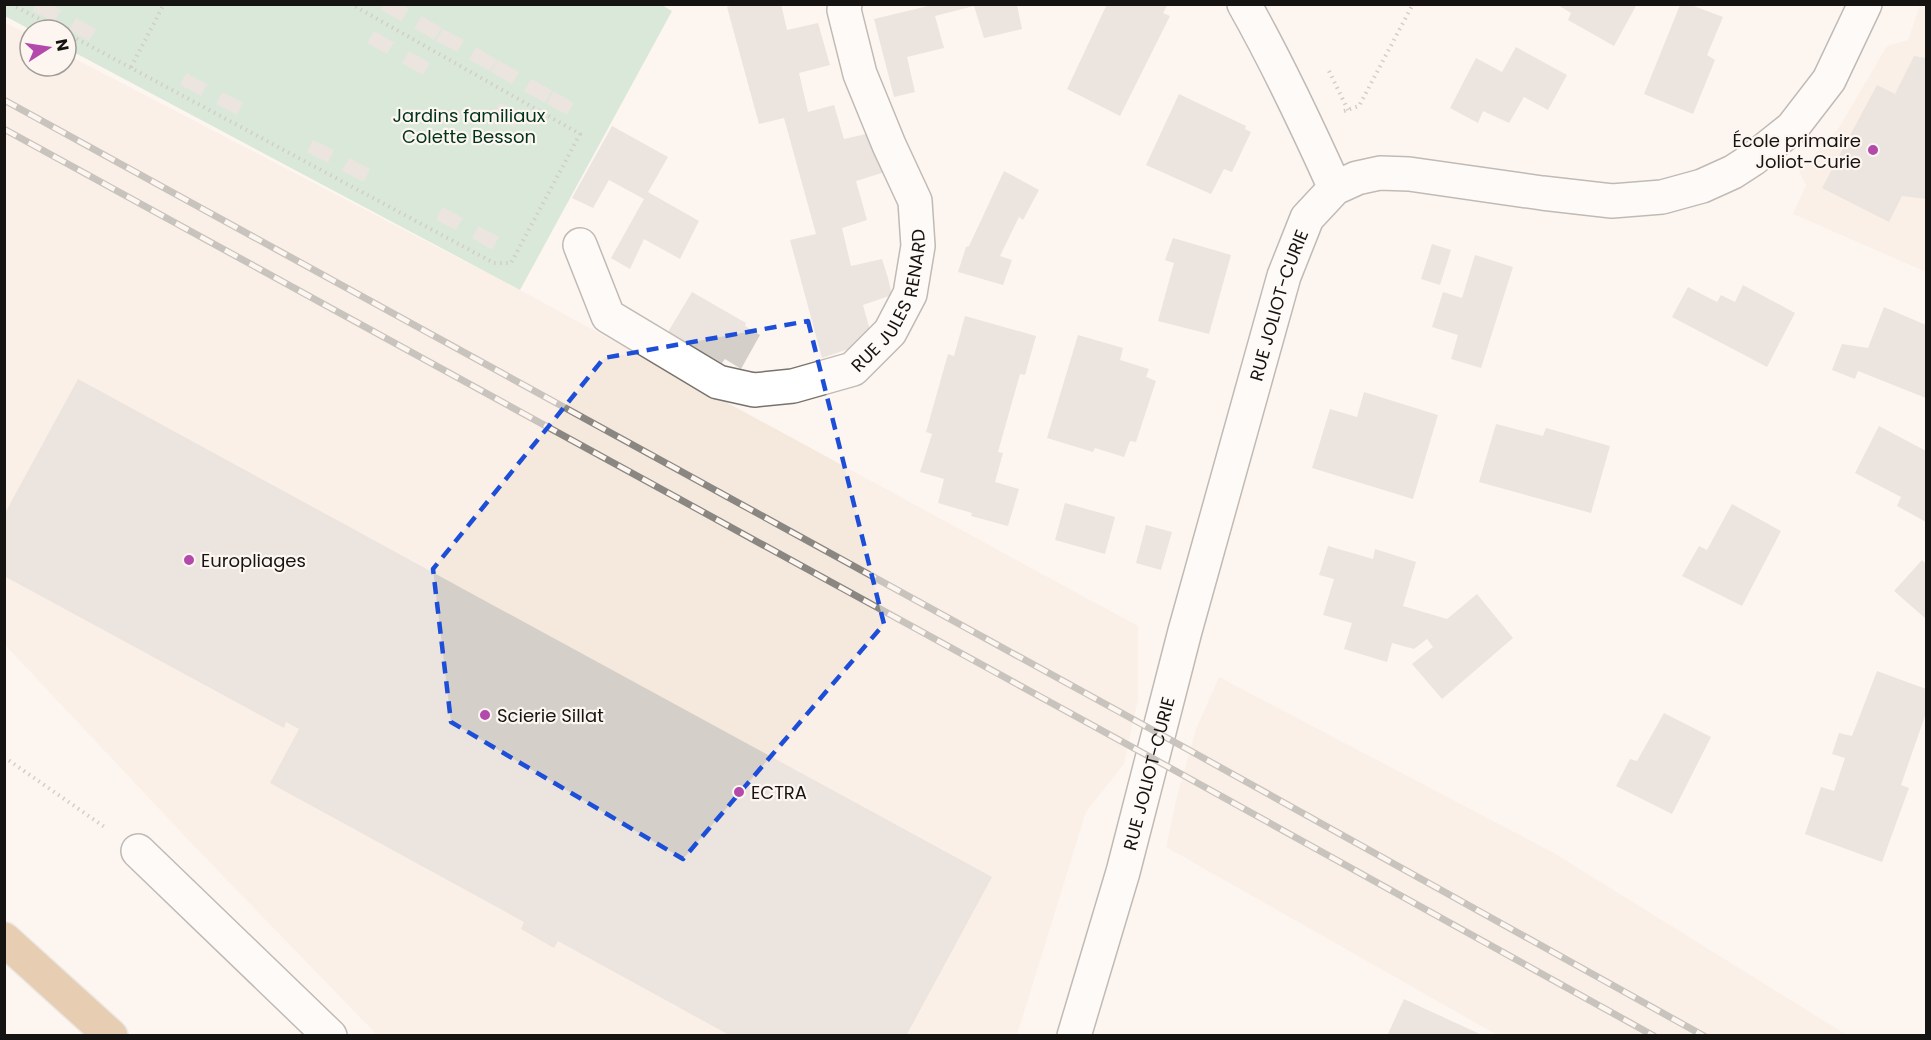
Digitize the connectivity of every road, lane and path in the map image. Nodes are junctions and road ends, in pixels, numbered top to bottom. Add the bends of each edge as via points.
1 (10, 4) edge
2 (164, 4) edge
3 (351, 4) edge
4 (845, 4) edge
5 (1244, 4) edge
6 (1413, 4) edge
7 (1865, 4) edge
8 (37, 18) edge
9 (78, 39) edge
10 (131, 67) junction
11 (1306, 123) junction
12 (1335, 188) junction
13 (580, 245) dead end
14 (4, 757) edge
15 (138, 851) joint
16 (4, 939) edge
17 (111, 1035) edge
18 (330, 1035) edge
19 (1074, 1035) edge

1 - 8 path
2 - 10 path
3 - 10 path via 580,134 511,263 494,263
4 - 13 street, RUE JULES RENARD via 860,74 915,201 918,246 910,294 890,332 853,369 793,387 754,390 718,382 608,316
5 - 11 street
6 - 11 path via 1359,106
7 - 12 street, RUE JOLIOT-CURIE via 1829,80 1792,128 1733,172 1702,186 1662,197 1612,201 1380,173
9 - 10 path
11 - 12 street
12 - 19 street, RUE JOLIOT-CURIE via 1306,218 1284,276 1123,872
14 - 15 path
15 - 18 street
16 - 17 highway

